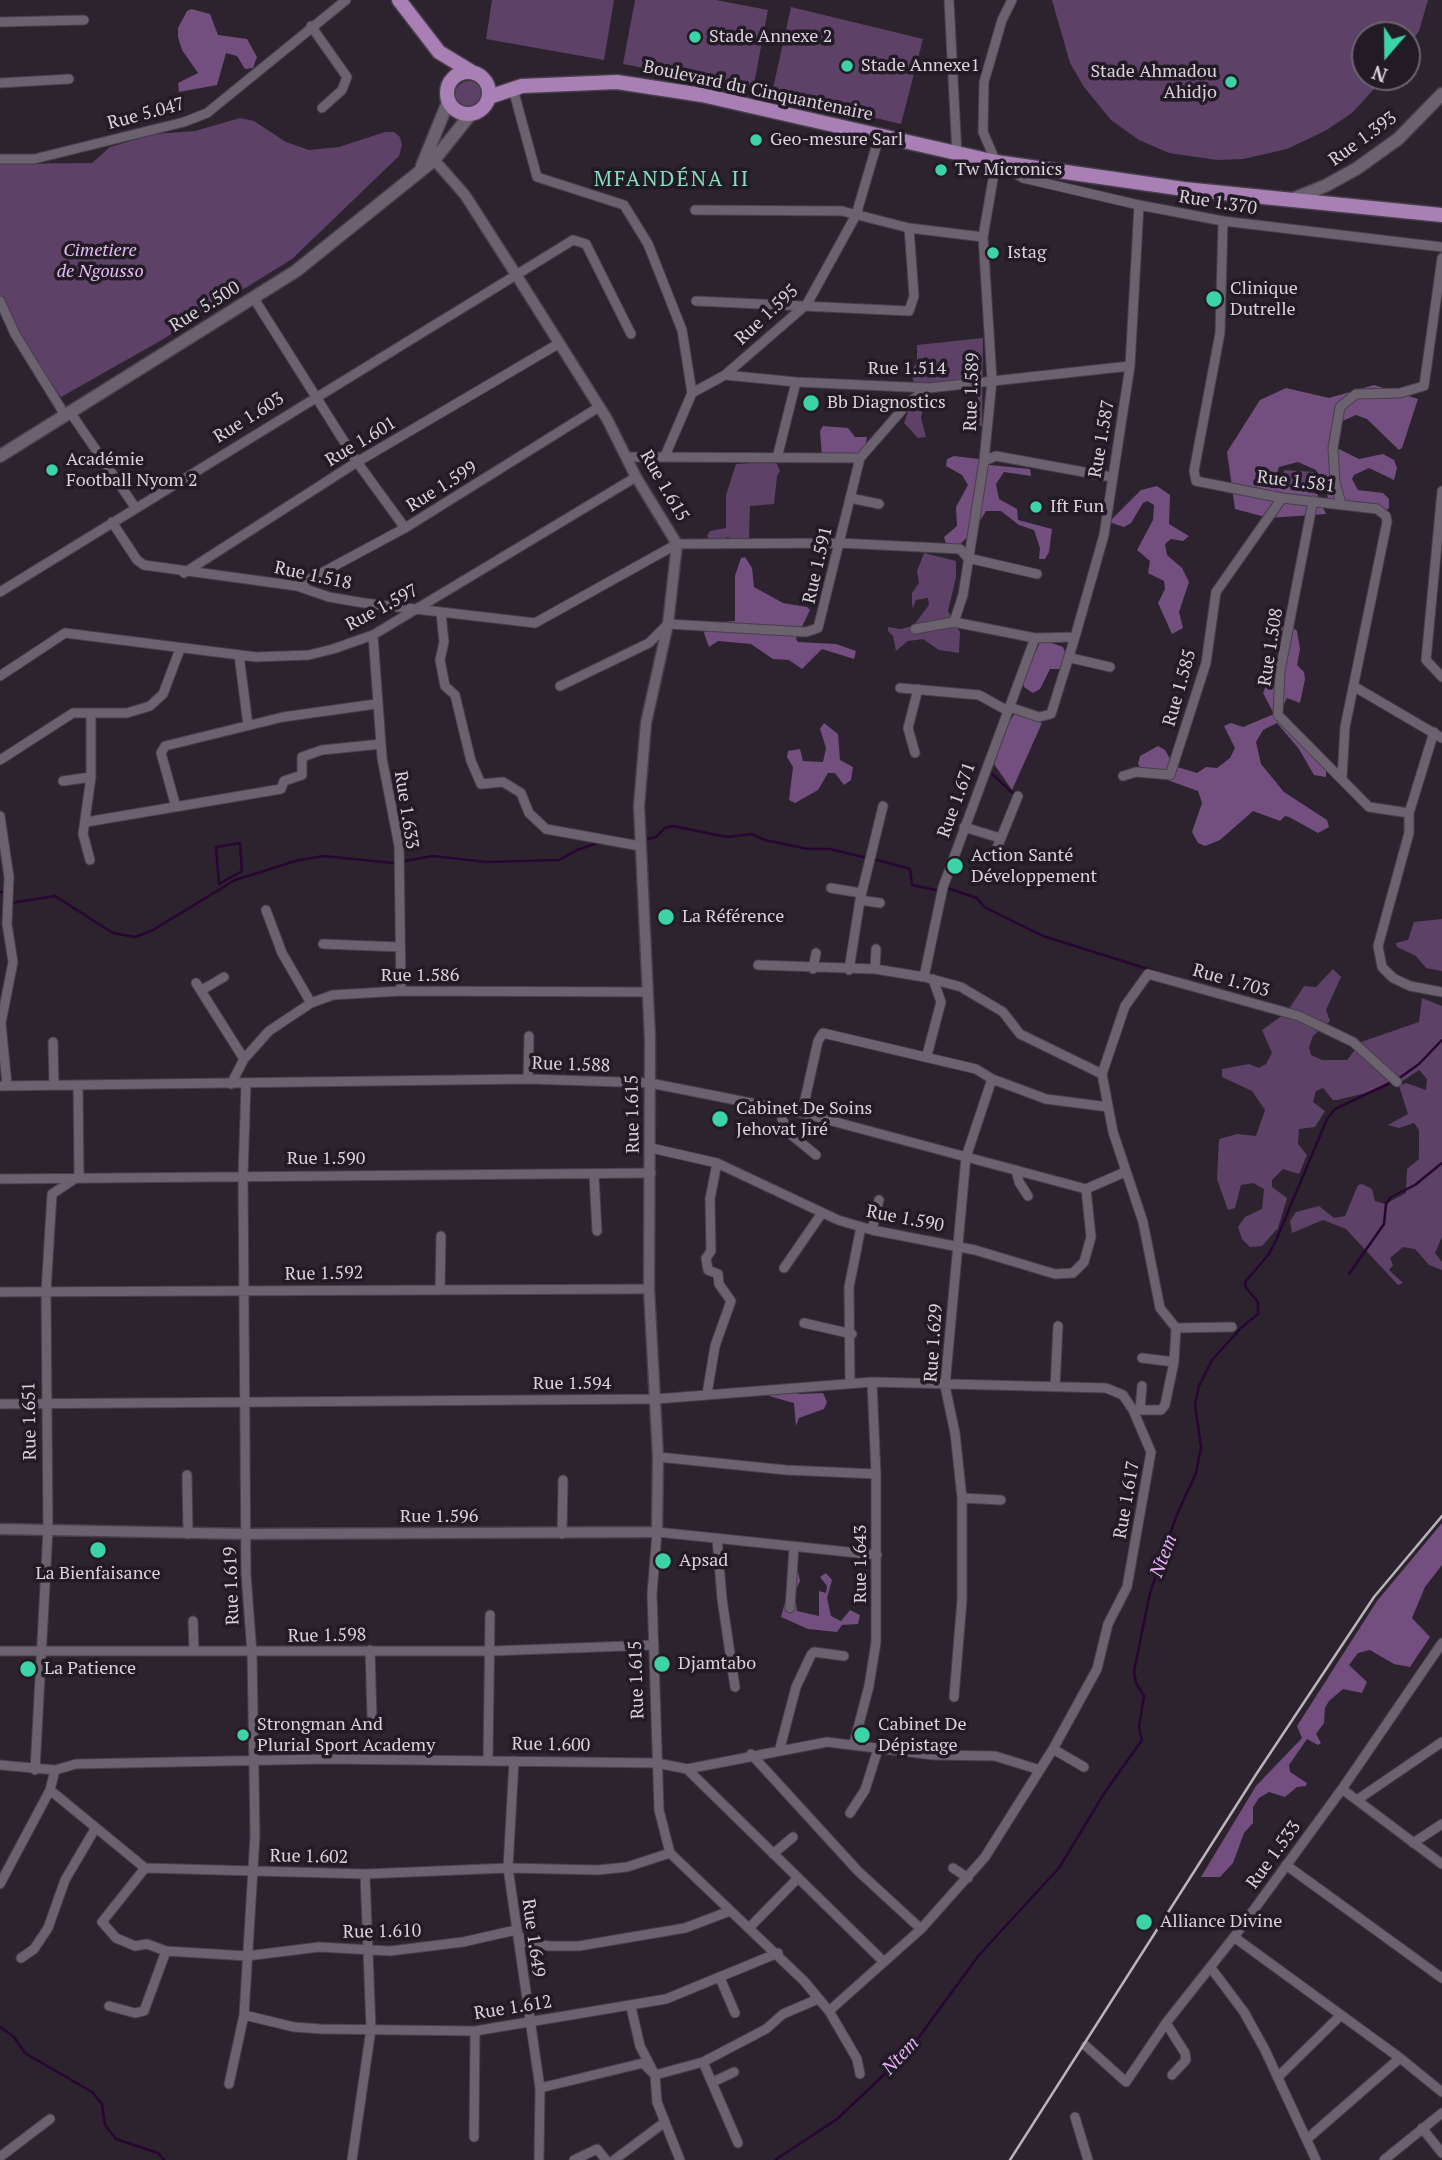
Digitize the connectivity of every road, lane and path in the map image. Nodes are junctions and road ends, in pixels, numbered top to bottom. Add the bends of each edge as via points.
1 (346, 0) edge
2 (399, 0) edge
3 (949, 0) edge
4 (1013, 0) edge
5 (84, 20) dead end
6 (0, 22) edge
7 (311, 26) junction
8 (439, 52) junction
9 (477, 75) junction
10 (69, 79) dead end
11 (0, 83) edge
12 (449, 83) junction
13 (517, 88) junction
14 (1442, 94) edge
15 (489, 97) junction
16 (448, 102) junction
17 (322, 108) dead end
18 (470, 115) junction
19 (879, 137) junction
20 (957, 155) junction
21 (431, 157) junction
22 (0, 159) edge
23 (996, 162) junction
24 (1294, 198) junction
25 (1139, 205) junction
26 (695, 210) dead end
27 (856, 215) junction
28 (1442, 215) edge
29 (1223, 221) junction
30 (909, 228) junction
31 (983, 237) junction
32 (1442, 247) edge
33 (1442, 258) edge
34 (515, 273) junction
35 (253, 298) junction
36 (0, 301) edge
37 (696, 301) dead end
38 (807, 304) junction
39 (631, 334) dead end
40 (558, 344) junction
41 (1130, 366) junction
42 (725, 374) junction
43 (992, 380) junction
44 (796, 382) junction
45 (929, 388) junction
46 (692, 393) junction
47 (315, 396) junction
48 (599, 407) junction
49 (67, 413) junction
50 (0, 456) edge
51 (665, 456) junction
52 (627, 457) junction
53 (777, 458) junction
54 (860, 458) junction
55 (984, 461) junction
56 (357, 462) junction
57 (636, 477) junction
58 (1111, 477) junction
59 (1442, 491) edge
60 (850, 498) junction
61 (1282, 498) junction
62 (1313, 501) junction
63 (879, 504) dead end
64 (1341, 504) junction
65 (135, 508) junction
66 (113, 522) junction
67 (405, 528) junction
68 (839, 543) junction
69 (677, 544) junction
70 (968, 558) junction
71 (184, 573) junction
72 (1037, 574) dead end
73 (297, 586) junction
74 (0, 592) edge
75 (415, 610) junction
76 (441, 612) junction
77 (954, 622) junction
78 (668, 624) junction
79 (915, 629) dead end
80 (373, 635) junction
81 (1075, 637) junction
82 (1035, 638) junction
83 (180, 649) junction
84 (239, 655) junction
85 (1071, 658) junction
86 (1110, 667) dead end
87 (0, 676) edge
88 (1442, 677) edge
89 (560, 686) dead end
90 (1355, 687) junction
91 (900, 688) dead end
92 (918, 689) junction
93 (376, 704) junction
94 (1009, 709) junction
95 (91, 713) junction
96 (248, 725) junction
97 (1438, 735) edge
98 (381, 744) junction
99 (915, 753) dead end
100 (0, 761) edge
101 (1123, 776) dead end
102 (91, 777) junction
103 (1342, 778) junction
104 (64, 781) dead end
105 (1018, 796) dead end
106 (883, 806) dead end
107 (176, 807) junction
108 (1409, 813) junction
109 (0, 816) edge
110 (86, 822) junction
111 (964, 827) junction
112 (1000, 838) junction
113 (640, 846) junction
114 (995, 853) dead end
115 (90, 860) dead end
116 (831, 888) dead end
117 (860, 896) junction
118 (880, 903) dead end
119 (266, 911) dead end
120 (323, 944) dead end
121 (400, 947) junction
122 (876, 949) dead end
123 (12, 950) junction
124 (0, 953) edge
125 (816, 953) dead end
126 (758, 965) dead end
127 (813, 969) junction
128 (849, 970) junction
129 (875, 970) junction
130 (224, 977) dead end
131 (929, 978) junction
132 (401, 991) junction
133 (646, 992) junction
134 (1442, 992) edge
135 (311, 1003) junction
136 (529, 1036) dead end
137 (53, 1042) dead end
138 (927, 1055) junction
139 (244, 1059) junction
140 (1102, 1074) junction
141 (528, 1079) junction
142 (992, 1079) junction
143 (1397, 1082) dead end
144 (650, 1083) junction
145 (54, 1084) junction
146 (231, 1084) junction
147 (246, 1084) junction
148 (4, 1085) edge
149 (78, 1085) junction
150 (1108, 1107) junction
151 (782, 1109) junction
152 (802, 1113) junction
153 (651, 1148) junction
154 (816, 1155) dead end
155 (966, 1157) junction
156 (717, 1163) junction
157 (1016, 1170) junction
158 (1125, 1172) junction
159 (651, 1173) junction
160 (594, 1175) junction
161 (79, 1176) junction
162 (243, 1176) junction
163 (0, 1180) edge
164 (1086, 1189) junction
165 (1028, 1196) dead end
166 (879, 1200) dead end
167 (822, 1213) junction
168 (861, 1227) junction
169 (872, 1230) junction
170 (597, 1231) dead end
171 (441, 1236) dead end
172 (958, 1246) junction
173 (784, 1268) dead end
174 (440, 1289) junction
175 (649, 1289) junction
176 (0, 1292) edge
177 (46, 1292) junction
178 (245, 1292) junction
179 (804, 1323) dead end
180 (1058, 1326) dead end
181 (1233, 1327) dead end
182 (1176, 1328) junction
183 (852, 1334) junction
184 (1142, 1358) dead end
185 (1174, 1362) junction
186 (850, 1382) junction
187 (872, 1382) junction
188 (945, 1386) junction
189 (1142, 1386) dead end
190 (1055, 1387) junction
191 (707, 1394) junction
192 (656, 1399) junction
193 (45, 1403) junction
194 (0, 1404) edge
195 (246, 1404) junction
196 (1137, 1410) junction
197 (658, 1457) junction
198 (876, 1474) junction
199 (187, 1475) dead end
200 (563, 1480) dead end
201 (962, 1498) junction
202 (1001, 1500) dead end
203 (0, 1529) edge
204 (48, 1530) junction
205 (657, 1532) junction
206 (188, 1534) junction
207 (246, 1534) junction
208 (562, 1534) junction
209 (717, 1538) junction
210 (794, 1547) junction
211 (877, 1555) junction
212 (790, 1608) dead end
213 (490, 1615) dead end
214 (193, 1621) dead end
215 (1442, 1643) edge
216 (654, 1645) junction
217 (370, 1650) junction
218 (0, 1651) edge
219 (44, 1651) junction
220 (194, 1651) junction
221 (492, 1651) junction
222 (252, 1653) junction
223 (844, 1656) dead end
224 (735, 1687) dead end
225 (954, 1697) dead end
226 (372, 1717) dead end
227 (1442, 1742) edge
228 (854, 1743) junction
229 (780, 1748) junction
230 (878, 1749) junction
231 (1053, 1749) junction
232 (751, 1754) junction
233 (252, 1759) junction
234 (488, 1759) junction
235 (514, 1761) junction
236 (657, 1763) junction
237 (0, 1765) edge
238 (1084, 1767) dead end
239 (687, 1769) junction
240 (35, 1770) junction
241 (55, 1770) junction
242 (1040, 1770) junction
243 (1342, 1789) junction
244 (50, 1790) junction
245 (1357, 1800) junction
246 (850, 1813) dead end
247 (1442, 1824) edge
248 (95, 1829) junction
249 (793, 1837) dead end
250 (1413, 1843) junction
251 (670, 1853) junction
252 (773, 1854) junction
253 (1442, 1864) edge
254 (1286, 1865) junction
255 (145, 1868) junction
256 (508, 1868) junction
257 (953, 1868) dead end
258 (251, 1872) junction
259 (365, 1874) junction
260 (798, 1878) junction
261 (968, 1878) junction
262 (0, 1884) edge
263 (730, 1911) junction
264 (749, 1928) junction
265 (922, 1929) junction
266 (516, 1930) junction
267 (1234, 1937) junction
268 (166, 1951) junction
269 (367, 1951) junction
270 (778, 1953) junction
271 (247, 1956) junction
272 (21, 1958) dead end
273 (884, 1962) junction
274 (1211, 1968) junction
275 (720, 1978) junction
276 (1442, 1978) edge
277 (818, 1999) junction
278 (108, 2006) dead end
279 (631, 2007) junction
280 (829, 2011) junction
281 (735, 2013) dead end
282 (244, 2015) junction
283 (1340, 2016) junction
284 (530, 2022) junction
285 (1166, 2022) junction
286 (371, 2029) junction
287 (475, 2031) junction
288 (1086, 2046) dead end
289 (1400, 2057) junction
290 (703, 2062) junction
291 (734, 2072) dead end
292 (860, 2074) dead end
293 (655, 2075) junction
294 (1172, 2075) dead end
295 (1278, 2077) junction
296 (713, 2082) junction
297 (229, 2084) dead end
298 (540, 2088) junction
299 (1442, 2092) edge
300 (1442, 2113) edge
301 (1075, 2117) dead end
302 (50, 2119) dead end
303 (665, 2122) junction
304 (1422, 2128) junction
305 (474, 2137) dead end
306 (1307, 2139) junction
307 (738, 2143) dead end
308 (1442, 2153) edge
309 (0, 2157) edge
310 (352, 2160) edge
311 (539, 2160) edge
312 (574, 2160) edge
313 (606, 2160) edge
314 (614, 2160) edge
315 (680, 2160) edge
316 (1088, 2160) edge
317 (1316, 2160) edge
318 (1384, 2160) edge

1 - 7 street, Rue 5.047
2 - 8 main road
3 - 20 street
4 - 23 street via 1002,20 984,82 983,132
5 - 6 street
7 - 17 street via 347,77 342,90
7 - 22 street, Rue 5.047 via 207,113 34,159
8 - 9 main road
8 - 12 main road
9 - 12 main road via 458,74
9 - 13 main road
9 - 15 main road
10 - 11 street
12 - 16 main road
13 - 15 main road
13 - 19 main road, Boulevard du Cinquantenaire via 617,82 650,86
13 - 46 street via 537,177 624,205 648,244 682,330
14 - 24 main road, Rue 1.393 via 1398,139 1356,169
15 - 18 main road via 481,110
16 - 18 main road via 457,112
16 - 21 main road
18 - 21 main road
19 - 20 main road, Boulevard du Cinquantenaire
19 - 27 street, Rue 1.595
20 - 23 main road, Boulevard du Cinquantenaire
21 - 34 street, Rue 1.615 via 466,195
21 - 35 main road, Rue 5.500 via 419,172 296,271
23 - 24 main road, Boulevard du Cinquantenaire via 1184,189
23 - 25 street, Rue 1.370 via 1023,178
23 - 31 street, Rue 1.589
24 - 28 main road, Boulevard du Cinquantenaire
25 - 29 street, Rue 1.370
25 - 41 street, Rue 1.587
26 - 27 street via 801,209
27 - 30 street
27 - 38 street, Rue 1.595
29 - 32 street, Rue 1.370
29 - 61 street, Rue 1.581 via 1220,333 1194,477 1207,485
30 - 31 street
30 - 38 street via 914,296 909,310
31 - 43 street, Rue 1.589
33 - 64 street via 1424,386 1400,393 1367,392 1346,400 1338,414 1333,448
34 - 39 street, Rue 1.603 via 573,240 582,240
34 - 40 street, Rue 1.615
34 - 47 street, Rue 1.603
35 - 47 street
35 - 49 main road, Rue 5.500
36 - 49 street via 15,334
37 - 38 street
38 - 42 street, Rue 1.595
40 - 48 street, Rue 1.615
40 - 56 street, Rue 1.601
41 - 43 street, Rue 1.514
41 - 58 street, Rue 1.587
42 - 44 street, Rue 1.514
42 - 46 street, Rue 1.595
43 - 45 street, Rue 1.514
43 - 55 street, Rue 1.589
44 - 45 street, Rue 1.514
44 - 53 street
45 - 54 street, Rue 1.591 via 909,401
46 - 51 street
47 - 56 street
47 - 65 street, Rue 1.603
48 - 52 street, Rue 1.615
48 - 67 street, Rue 1.599
49 - 50 main road, Rue 5.500
49 - 65 street
51 - 52 street
51 - 53 street
52 - 57 street, Rue 1.615
53 - 54 street
54 - 60 street, Rue 1.591
55 - 58 street via 996,456
55 - 70 street, Rue 1.589
56 - 67 street
56 - 71 street, Rue 1.601
57 - 69 street, Rue 1.615
57 - 75 street, Rue 1.597
58 - 81 street, Rue 1.587 via 1104,535
59 - 88 street via 1426,641 1426,660
60 - 63 street
60 - 68 street, Rue 1.591
61 - 62 street, Rue 1.581
61 - 101 street, Rue 1.585 via 1216,592 1206,663 1170,775 1136,772
62 - 64 street, Rue 1.581
62 - 103 street, Rue 1.508 via 1280,671 1278,715
64 - 90 street, Rue 1.581 via 1377,509 1387,522
65 - 66 street, Rue 1.603
66 - 71 street, Rue 1.518 via 140,563
66 - 74 street, Rue 1.603
67 - 73 street, Rue 1.599
68 - 69 street
68 - 70 street via 960,549
68 - 78 street, Rue 1.591 via 822,617 812,631
69 - 76 street, Rue 1.518 via 535,623
69 - 78 street, Rue 1.615
70 - 72 street
70 - 77 street, Rue 1.589
71 - 73 street, Rue 1.518
73 - 75 street, Rue 1.518 via 329,597
75 - 76 street, Rue 1.518
75 - 80 street, Rue 1.597
76 - 113 street via 444,642 440,660 445,685 455,695 481,784 503,782 520,793 529,813 546,829
77 - 79 street
77 - 82 street
78 - 89 street via 649,643
78 - 113 street, Rue 1.615 via 646,723 639,789
80 - 84 street, Rue 1.597 via 309,655
80 - 93 street, Rue 1.633
81 - 82 street
81 - 85 street, Rue 1.587
82 - 94 street, Rue 1.671
83 - 84 street, Rue 1.597
83 - 87 street, Rue 1.597 via 65,633
83 - 95 street via 163,694 150,706 127,713
84 - 96 street
85 - 86 street
85 - 94 street, Rue 1.587 via 1048,716
90 - 97 street
90 - 103 street, Rue 1.581 via 1345,727
91 - 92 street
92 - 94 street via 979,695
92 - 99 street via 908,728
93 - 96 street
93 - 98 street, Rue 1.633
94 - 111 street, Rue 1.671
95 - 100 street via 65,717
95 - 102 street
96 - 107 street via 163,747
97 - 108 street
98 - 107 street via 322,750 302,757 302,775 284,781 281,789
98 - 121 street, Rue 1.633 via 398,846
102 - 104 street
102 - 110 street
103 - 108 street, Rue 1.508 via 1369,807
105 - 112 street
106 - 117 street
107 - 110 street
108 - 134 street via 1409,833 1378,946 1382,967 1392,978
109 - 123 street via 9,877 7,925
110 - 115 street via 83,834
111 - 112 street
111 - 131 street, Rue 1.671 via 933,922
112 - 114 street
113 - 133 street, Rue 1.615
116 - 117 street
117 - 118 street
117 - 128 street
119 - 135 street via 282,953
120 - 121 street
121 - 132 street, Rue 1.633
122 - 129 street
123 - 124 street
123 - 148 street via 12,976 1,1023
125 - 127 street
126 - 127 street
127 - 128 street
128 - 129 street
129 - 131 street
130 - 139 street via 199,986
131 - 138 street, Rue 1.671 via 941,1002
131 - 140 street via 984,999 1003,1012 1020,1034
132 - 133 street, Rue 1.586
132 - 135 street, Rue 1.586 via 344,992
133 - 144 street, Rue 1.615
135 - 139 street, Rue 1.586 via 269,1031
136 - 141 street
137 - 145 street
138 - 142 street via 976,1069
138 - 152 street via 821,1034
139 - 146 street, Rue 1.586
140 - 143 street, Rue 1.703 via 1125,1006 1148,974 1298,1016 1353,1042
140 - 150 street
141 - 144 street, Rue 1.588
141 - 147 street, Rue 1.588
142 - 150 street via 1046,1099
142 - 155 street, Rue 1.629
144 - 151 street, Rue 1.588
144 - 153 street, Rue 1.615
145 - 148 street, Rue 1.588
145 - 149 street, Rue 1.588
146 - 147 street, Rue 1.588
146 - 149 street, Rue 1.588
147 - 162 street, Rue 1.619
149 - 161 street
150 - 158 street
151 - 152 street, Rue 1.588
151 - 154 street via 788,1132
152 - 155 street, Rue 1.588
153 - 156 street, Rue 1.590
153 - 159 street, Rue 1.615
155 - 157 street, Rue 1.588
155 - 172 street, Rue 1.629
156 - 167 street, Rue 1.590
156 - 191 street via 710,1199 711,1251 706,1258 708,1270 718,1274 731,1301 715,1346
157 - 164 street, Rue 1.588
157 - 165 street
158 - 164 street
158 - 182 street via 1143,1222 1160,1308
159 - 160 street, Rue 1.590
159 - 175 street, Rue 1.615
160 - 162 street, Rue 1.590
160 - 170 street
161 - 162 street, Rue 1.590
161 - 163 street, Rue 1.590
161 - 177 street, Rue 1.651 via 52,1194
162 - 178 street, Rue 1.619
164 - 172 street, Rue 1.590 via 1091,1237 1084,1262 1073,1273 1055,1274
166 - 169 street
167 - 168 street, Rue 1.590
167 - 173 street
168 - 169 street, Rue 1.590
168 - 183 street via 849,1287
169 - 172 street, Rue 1.590
171 - 174 street
172 - 188 street, Rue 1.629
174 - 175 street, Rue 1.592
174 - 178 street, Rue 1.592
175 - 192 street, Rue 1.615
176 - 177 street, Rue 1.592
177 - 178 street, Rue 1.592
177 - 193 street, Rue 1.651
178 - 195 street, Rue 1.619
179 - 183 street
180 - 190 street
181 - 182 street
182 - 185 street
183 - 186 street
184 - 185 street
185 - 196 street via 1163,1408
186 - 187 street, Rue 1.594
186 - 191 street, Rue 1.594
187 - 188 street, Rue 1.594
187 - 198 street, Rue 1.643
188 - 190 street, Rue 1.594
188 - 201 street, Rue 1.629
189 - 196 street
190 - 196 street, Rue 1.594 via 1117,1391
191 - 192 street, Rue 1.594
192 - 195 street, Rue 1.594
192 - 197 street, Rue 1.615
193 - 194 street, Rue 1.594
193 - 195 street, Rue 1.594
193 - 204 street, Rue 1.651
195 - 207 street, Rue 1.619
196 - 231 street, Rue 1.617 via 1151,1452 1129,1579 1105,1631 1097,1670
197 - 198 street
197 - 205 street, Rue 1.615
198 - 211 street, Rue 1.643
199 - 206 street
200 - 208 street
201 - 202 street
201 - 225 street, Rue 1.629 via 960,1637
203 - 204 street, Rue 1.596
204 - 206 street, Rue 1.596
204 - 219 street, Rue 1.651
205 - 208 street, Rue 1.596
205 - 209 street, Rue 1.596
205 - 216 street, Rue 1.615
206 - 207 street, Rue 1.596
207 - 208 street, Rue 1.596
207 - 222 street, Rue 1.619
209 - 210 street, Rue 1.596
209 - 224 street
210 - 211 street, Rue 1.596
210 - 212 street
211 - 228 street, Rue 1.643 via 873,1662
213 - 221 street
214 - 220 street
215 - 243 street, Rue 1.533
216 - 221 street, Rue 1.598
216 - 236 street, Rue 1.615
217 - 221 street, Rue 1.598
217 - 222 street, Rue 1.598
217 - 226 street
218 - 219 street, Rue 1.598
219 - 220 street, Rue 1.598
219 - 240 street, Rue 1.651
220 - 222 street, Rue 1.598
221 - 234 street
222 - 233 street, Rue 1.619
223 - 229 street via 811,1655 796,1687
227 - 245 street
228 - 229 street, Rue 1.600
228 - 230 street, Rue 1.600
229 - 232 street, Rue 1.600
230 - 242 street, Rue 1.600 via 995,1756
230 - 246 street via 865,1790
231 - 238 street
231 - 242 street, Rue 1.617
232 - 239 street, Rue 1.600
232 - 265 street via 858,1871
233 - 234 street, Rue 1.600
233 - 241 street, Rue 1.600 via 76,1765
233 - 258 street, Rue 1.619 via 255,1836
234 - 235 street, Rue 1.600
235 - 236 street, Rue 1.600
235 - 256 street, Rue 1.649
236 - 239 street, Rue 1.600
236 - 251 street, Rue 1.615 via 661,1826
237 - 240 street
239 - 252 street
240 - 241 street
241 - 244 street
242 - 261 street, Rue 1.617
243 - 245 street
243 - 254 street, Rue 1.533
244 - 248 street
244 - 262 street
245 - 250 street
247 - 250 street
248 - 255 street
248 - 272 street via 65,1880 47,1928 34,1949
249 - 252 street
250 - 253 street
251 - 256 street, Rue 1.602 via 626,1867
251 - 263 street
252 - 260 street
254 - 267 street, Rue 1.533
254 - 276 street
255 - 258 street, Rue 1.602
255 - 268 street, Rue 1.610 via 102,1922 116,1938
256 - 259 street, Rue 1.602
256 - 266 street, Rue 1.649
257 - 261 street
258 - 259 street, Rue 1.602
258 - 271 street, Rue 1.619
259 - 269 street
260 - 264 street
260 - 273 street
261 - 265 street, Rue 1.617
263 - 264 street
263 - 266 street via 685,1928 579,1946 522,1942
264 - 270 street
265 - 273 street, Rue 1.617
266 - 269 street, Rue 1.610 via 414,1950
266 - 284 street, Rue 1.649
267 - 274 street, Rue 1.533
267 - 283 street
268 - 271 street, Rue 1.610
268 - 278 street via 144,2011
269 - 271 street, Rue 1.610 via 319,1947
269 - 286 street
270 - 275 street, Rue 1.612
270 - 277 street
271 - 282 street, Rue 1.619
273 - 280 street, Rue 1.617
274 - 285 street, Rue 1.533
274 - 295 street via 1244,2012
275 - 279 street, Rue 1.612
275 - 281 street
277 - 280 street
277 - 290 street via 783,2014 766,2029
279 - 284 street, Rue 1.612
279 - 293 street via 640,2046
280 - 292 street via 857,2059
282 - 286 street, Rue 1.612 via 294,2027
282 - 297 street, Rue 1.619
283 - 289 street
283 - 295 street
284 - 287 street, Rue 1.612
284 - 298 street, Rue 1.649
285 - 288 street, Rue 1.533 via 1126,2082
285 - 294 street via 1186,2060
286 - 287 street, Rue 1.612
286 - 310 street
287 - 305 street
289 - 299 street
289 - 306 street
290 - 293 street
290 - 296 street
291 - 296 street
293 - 298 street via 643,2063
293 - 303 street via 657,2102
295 - 306 street
296 - 307 street
298 - 311 street, Rue 1.649
300 - 304 street
301 - 316 street
302 - 309 street
303 - 314 street
303 - 315 street
304 - 308 street
304 - 318 street
306 - 317 street
312 - 313 street via 597,2149

